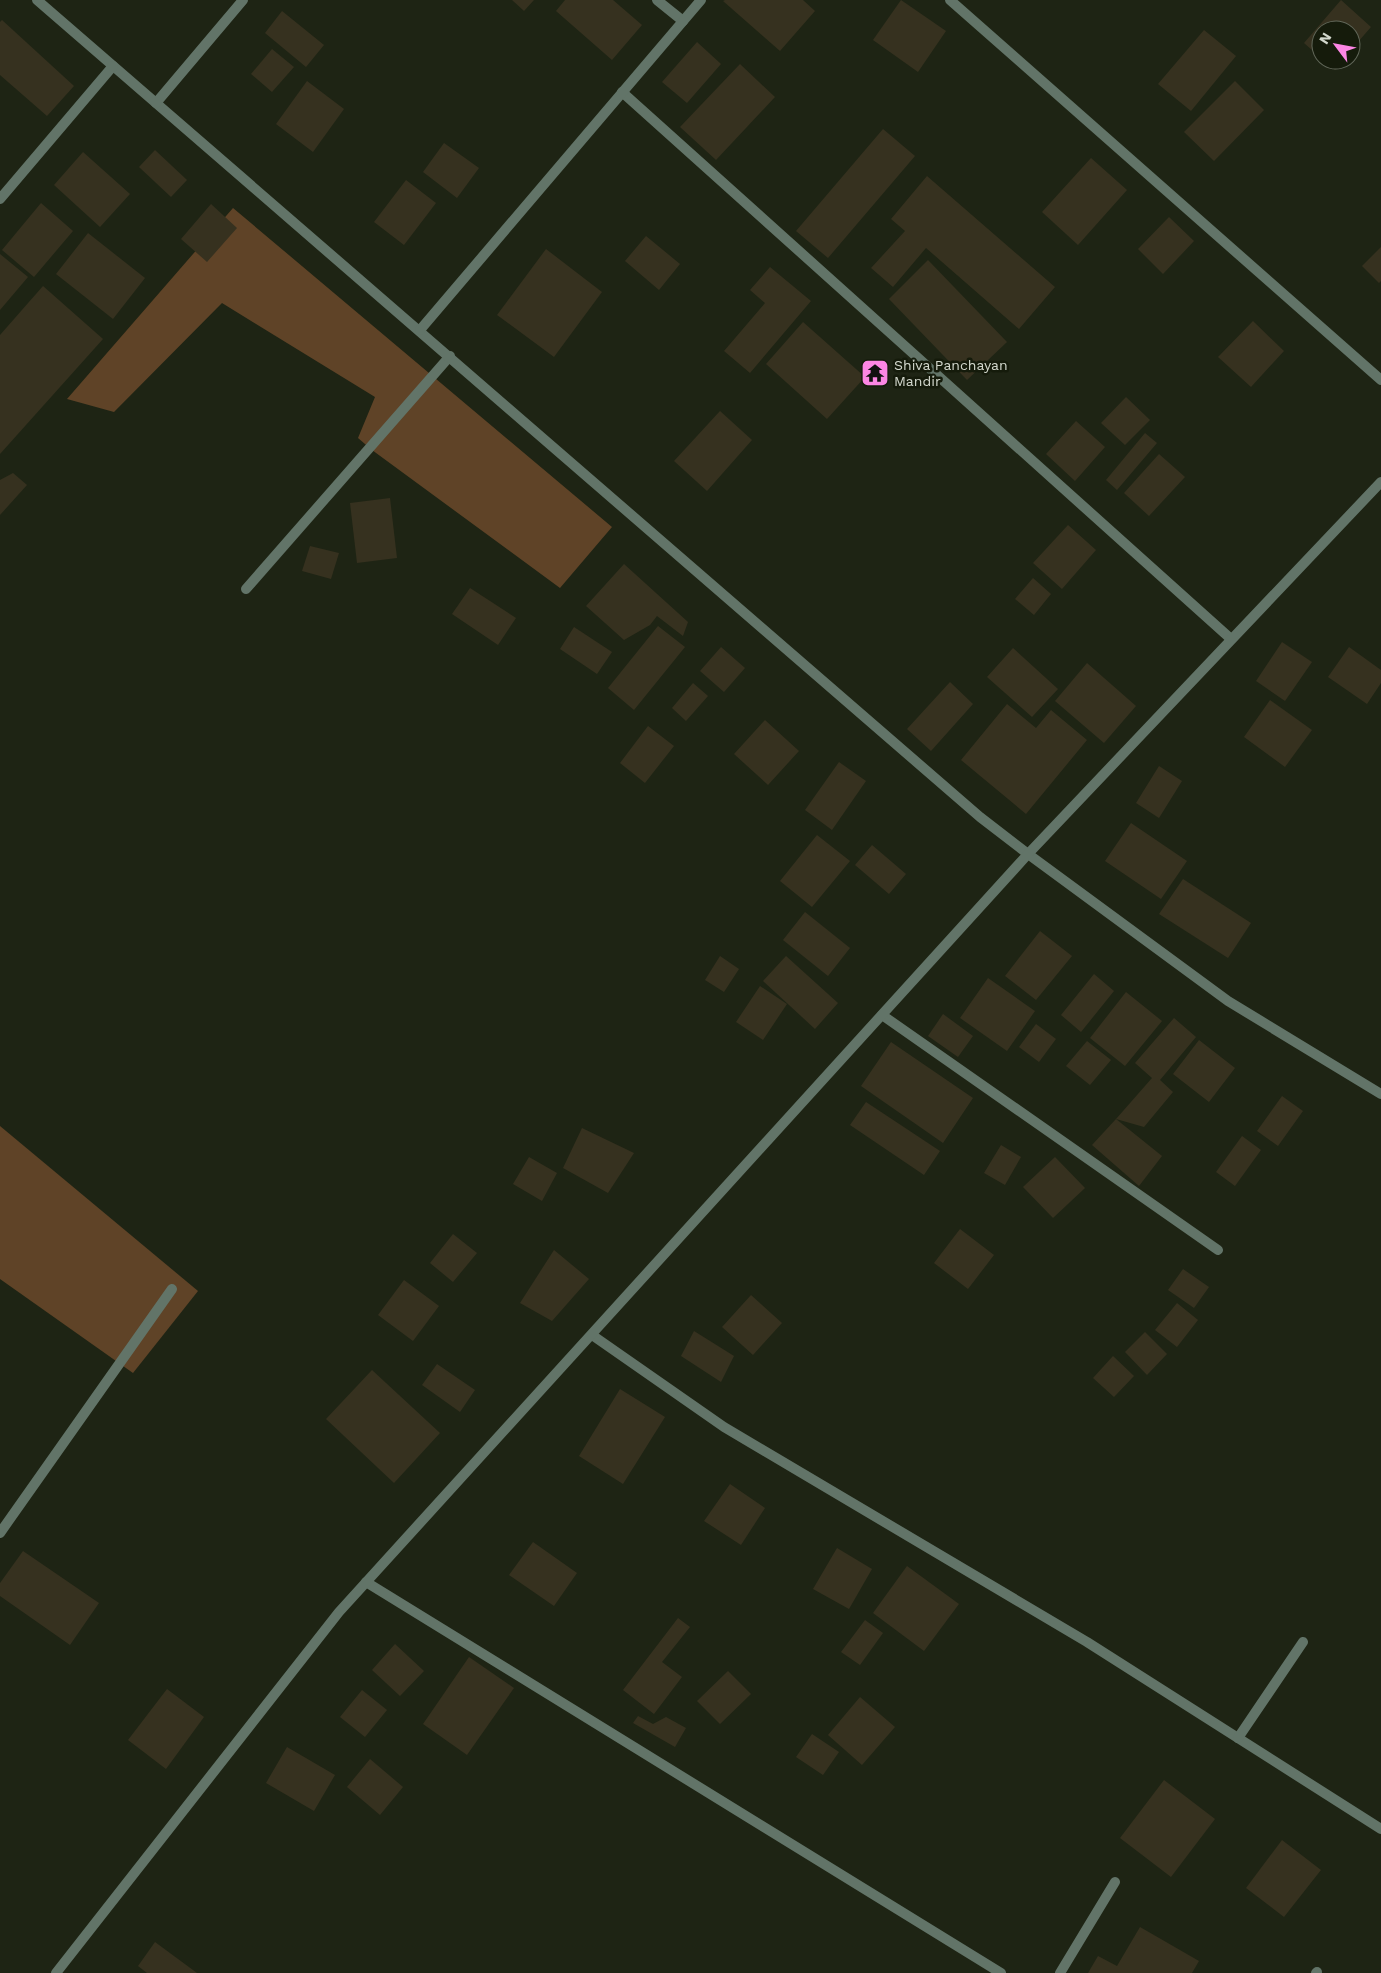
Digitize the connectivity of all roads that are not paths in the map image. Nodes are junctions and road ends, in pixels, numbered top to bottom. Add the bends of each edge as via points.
1 (37, 0) edge
2 (243, 0) edge
3 (657, 0) edge
4 (701, 0) edge
5 (950, 0) edge
6 (683, 22) junction
7 (113, 66) junction
8 (622, 92) junction
9 (156, 102) junction
10 (0, 199) edge
11 (420, 330) junction
12 (450, 356) junction
13 (1381, 380) edge
14 (1379, 488) edge
15 (246, 589) dead end
16 (1231, 639) junction
17 (1028, 854) junction
18 (882, 1015) junction
19 (1381, 1094) edge
20 (1218, 1250) dead end
21 (172, 1289) dead end
22 (592, 1335) junction
23 (0, 1533) edge
24 (366, 1582) junction
25 (1303, 1642) dead end
26 (1238, 1738) junction
27 (1381, 1829) edge
28 (1115, 1882) dead end
29 (56, 1973) edge
30 (1001, 1973) edge
31 (1060, 1973) edge

1 - 7 street
2 - 9 street
3 - 6 street
4 - 6 street
5 - 13 street
6 - 8 street
7 - 9 street
7 - 10 street
8 - 11 street
8 - 16 street
9 - 11 street
11 - 12 street
12 - 15 street
12 - 17 street via 980,817
14 - 16 street
16 - 17 street
17 - 18 street
17 - 19 street via 1228,1001
18 - 20 street
18 - 22 street
21 - 23 street
22 - 24 street
22 - 26 street via 724,1426 1088,1642
24 - 29 street via 339,1612
24 - 30 street
25 - 26 street
26 - 27 street
28 - 31 street

